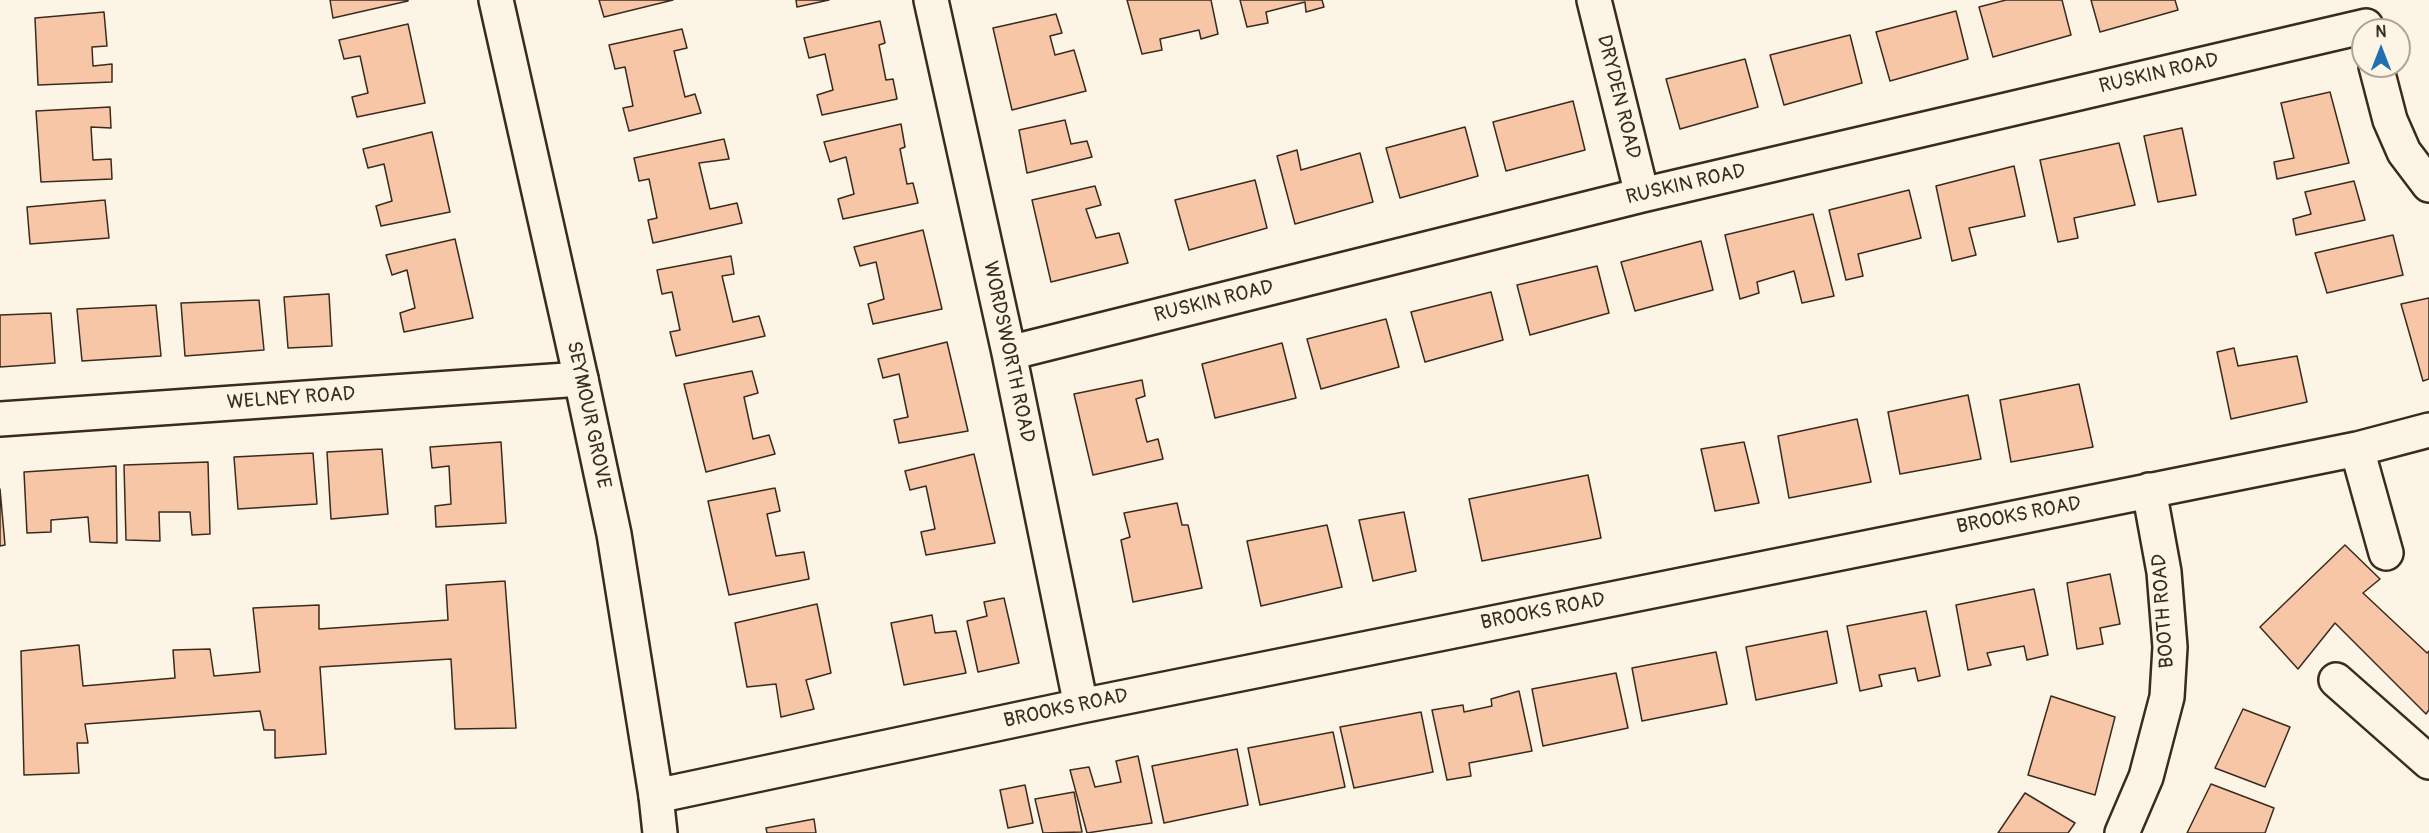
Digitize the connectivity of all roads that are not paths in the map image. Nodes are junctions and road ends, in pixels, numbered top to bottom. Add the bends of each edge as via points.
1 (496, 0) edge
2 (931, 0) edge
3 (1594, 0) edge
4 (2351, 22) edge
5 (2379, 78) edge
6 (2429, 185) edge
7 (1642, 195) junction
8 (1009, 353) junction
9 (581, 379) junction
10 (0, 419) edge
11 (2429, 430) edge
12 (2357, 449) junction
13 (2149, 490) junction
14 (2386, 553) dead end
15 (2336, 680) dead end
16 (1081, 706) junction
17 (2429, 762) edge
18 (656, 796) junction
19 (660, 833) edge
20 (2122, 833) edge

1 - 9 street, SEYMOUR GROVE
2 - 8 street, WORDSWORTH ROAD
3 - 7 street, DRYDEN ROAD
4 - 7 street, RUSKIN ROAD
5 - 6 street via 2390,120 2404,152
7 - 8 street, RUSKIN ROAD
8 - 16 street, WORDSWORTH ROAD
9 - 10 street, WELNEY ROAD
9 - 18 street, SEYMOUR GROVE via 614,534
11 - 12 street, BROOKS ROAD
12 - 13 street, BROOKS ROAD
12 - 14 street
13 - 16 street, BROOKS ROAD
13 - 20 street, BOOTH ROAD via 2164,573 2170,647 2167,697 2146,777
15 - 17 street
16 - 18 street, BROOKS ROAD
18 - 19 street, SEYMOUR GROVE

